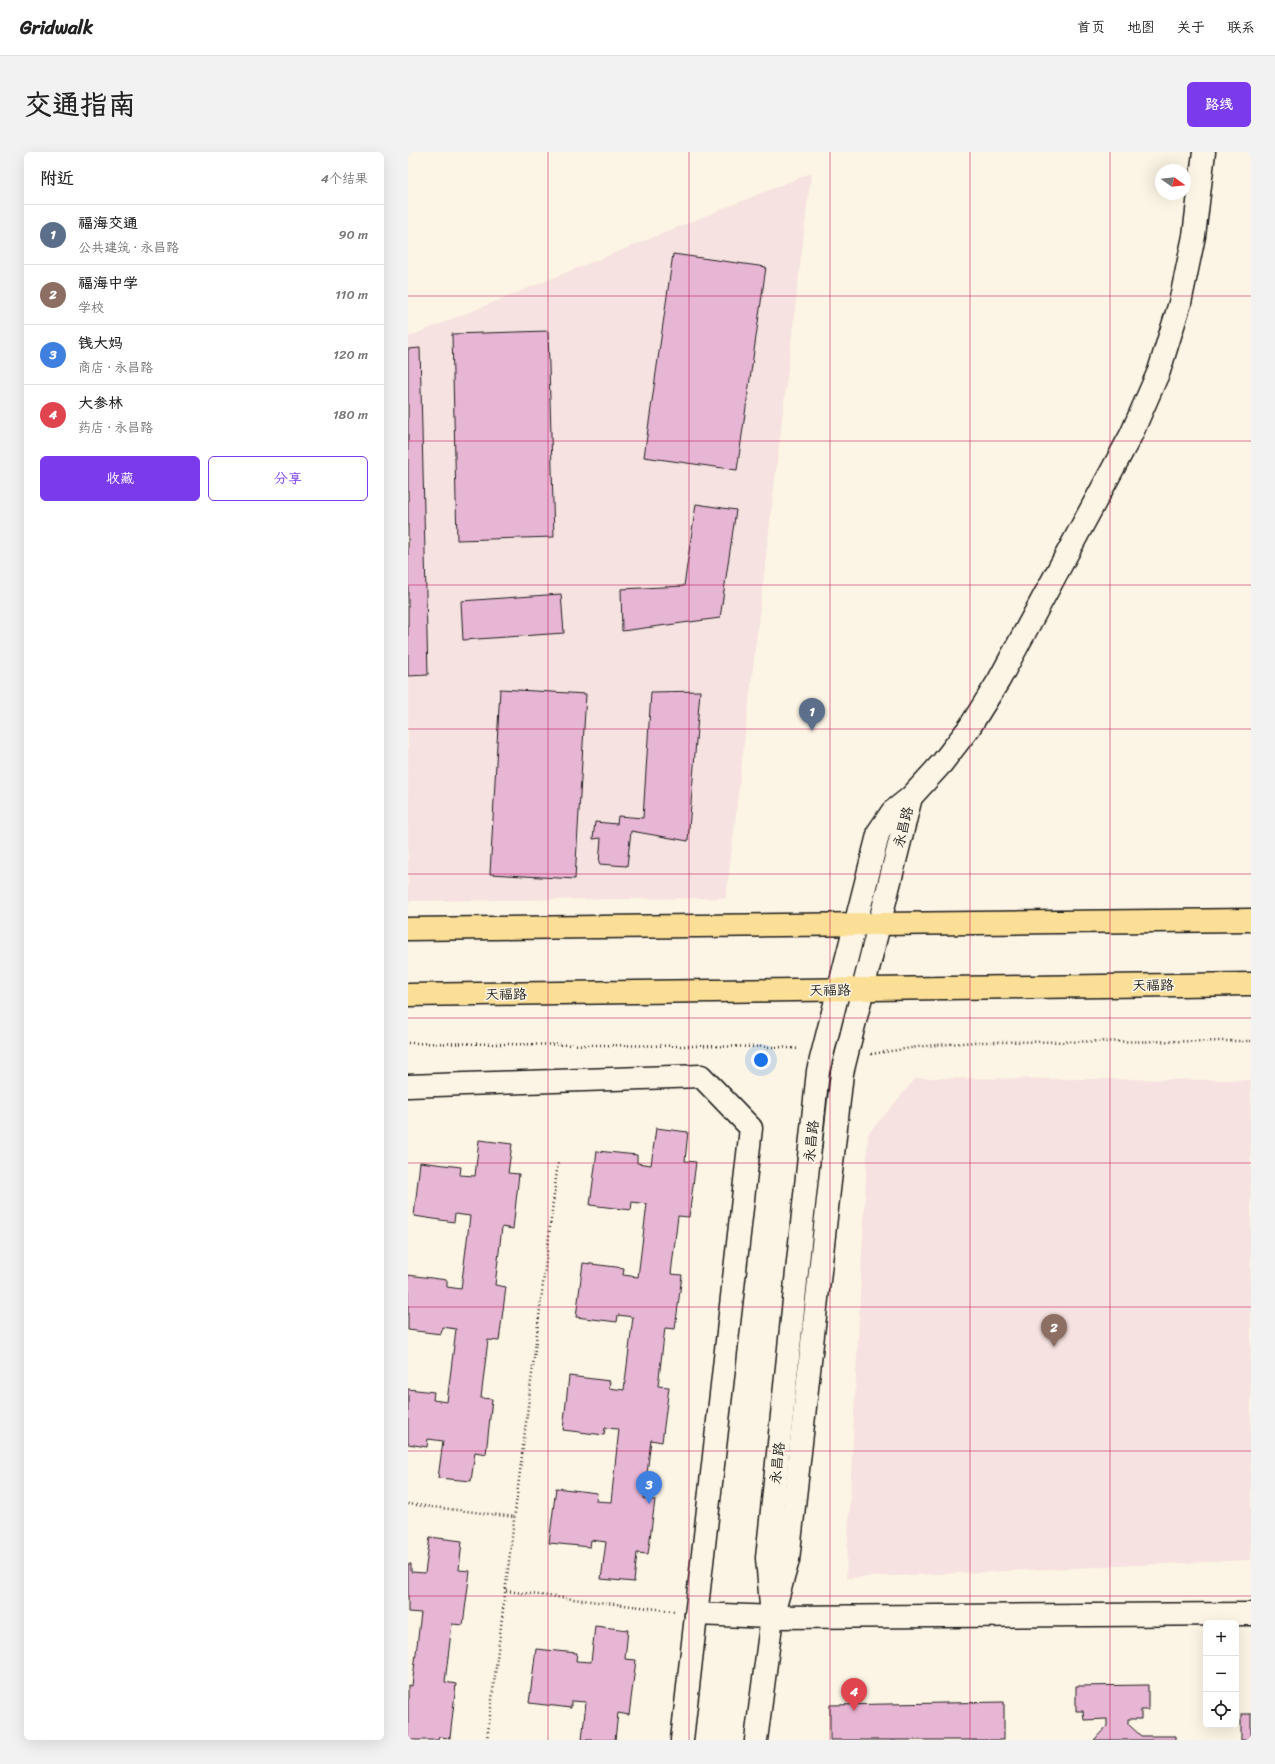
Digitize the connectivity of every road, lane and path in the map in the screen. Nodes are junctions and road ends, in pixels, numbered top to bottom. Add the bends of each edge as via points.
1 (1204, 152) edge
2 (911, 797) junction
3 (1251, 920) edge
4 (856, 924) junction
5 (879, 924) junction
6 (408, 929) edge
7 (1251, 984) edge
8 (863, 989) junction
9 (839, 990) junction
10 (408, 995) edge
11 (408, 1086) edge
12 (558, 1162) dead end
13 (408, 1504) edge
14 (515, 1517) junction
15 (506, 1591) junction
16 (696, 1614) junction
17 (1251, 1614) edge
18 (772, 1617) junction
19 (487, 1740) edge
20 (682, 1740) edge
21 (756, 1740) edge

1 - 2 street via 1194,236 1180,303 1159,371 1131,434 999,680 969,728
2 - 4 street, 永昌路 via 892,812 879,831
2 - 5 street, 永昌路
3 - 5 main road
4 - 5 main road
4 - 6 main road
4 - 9 street, 永昌路
5 - 8 street, 永昌路
7 - 8 main road, 天福路
8 - 9 main road, 天福路
8 - 18 street, 永昌路 via 842,1073 788,1560
9 - 10 main road, 天福路
9 - 18 street, 永昌路 via 818,1071 767,1558
11 - 16 street via 701,1076 751,1128
12 - 14 path
13 - 14 path
14 - 15 path
15 - 16 path
15 - 19 path
16 - 18 street
16 - 20 street
17 - 18 street
18 - 21 street, 永昌路

